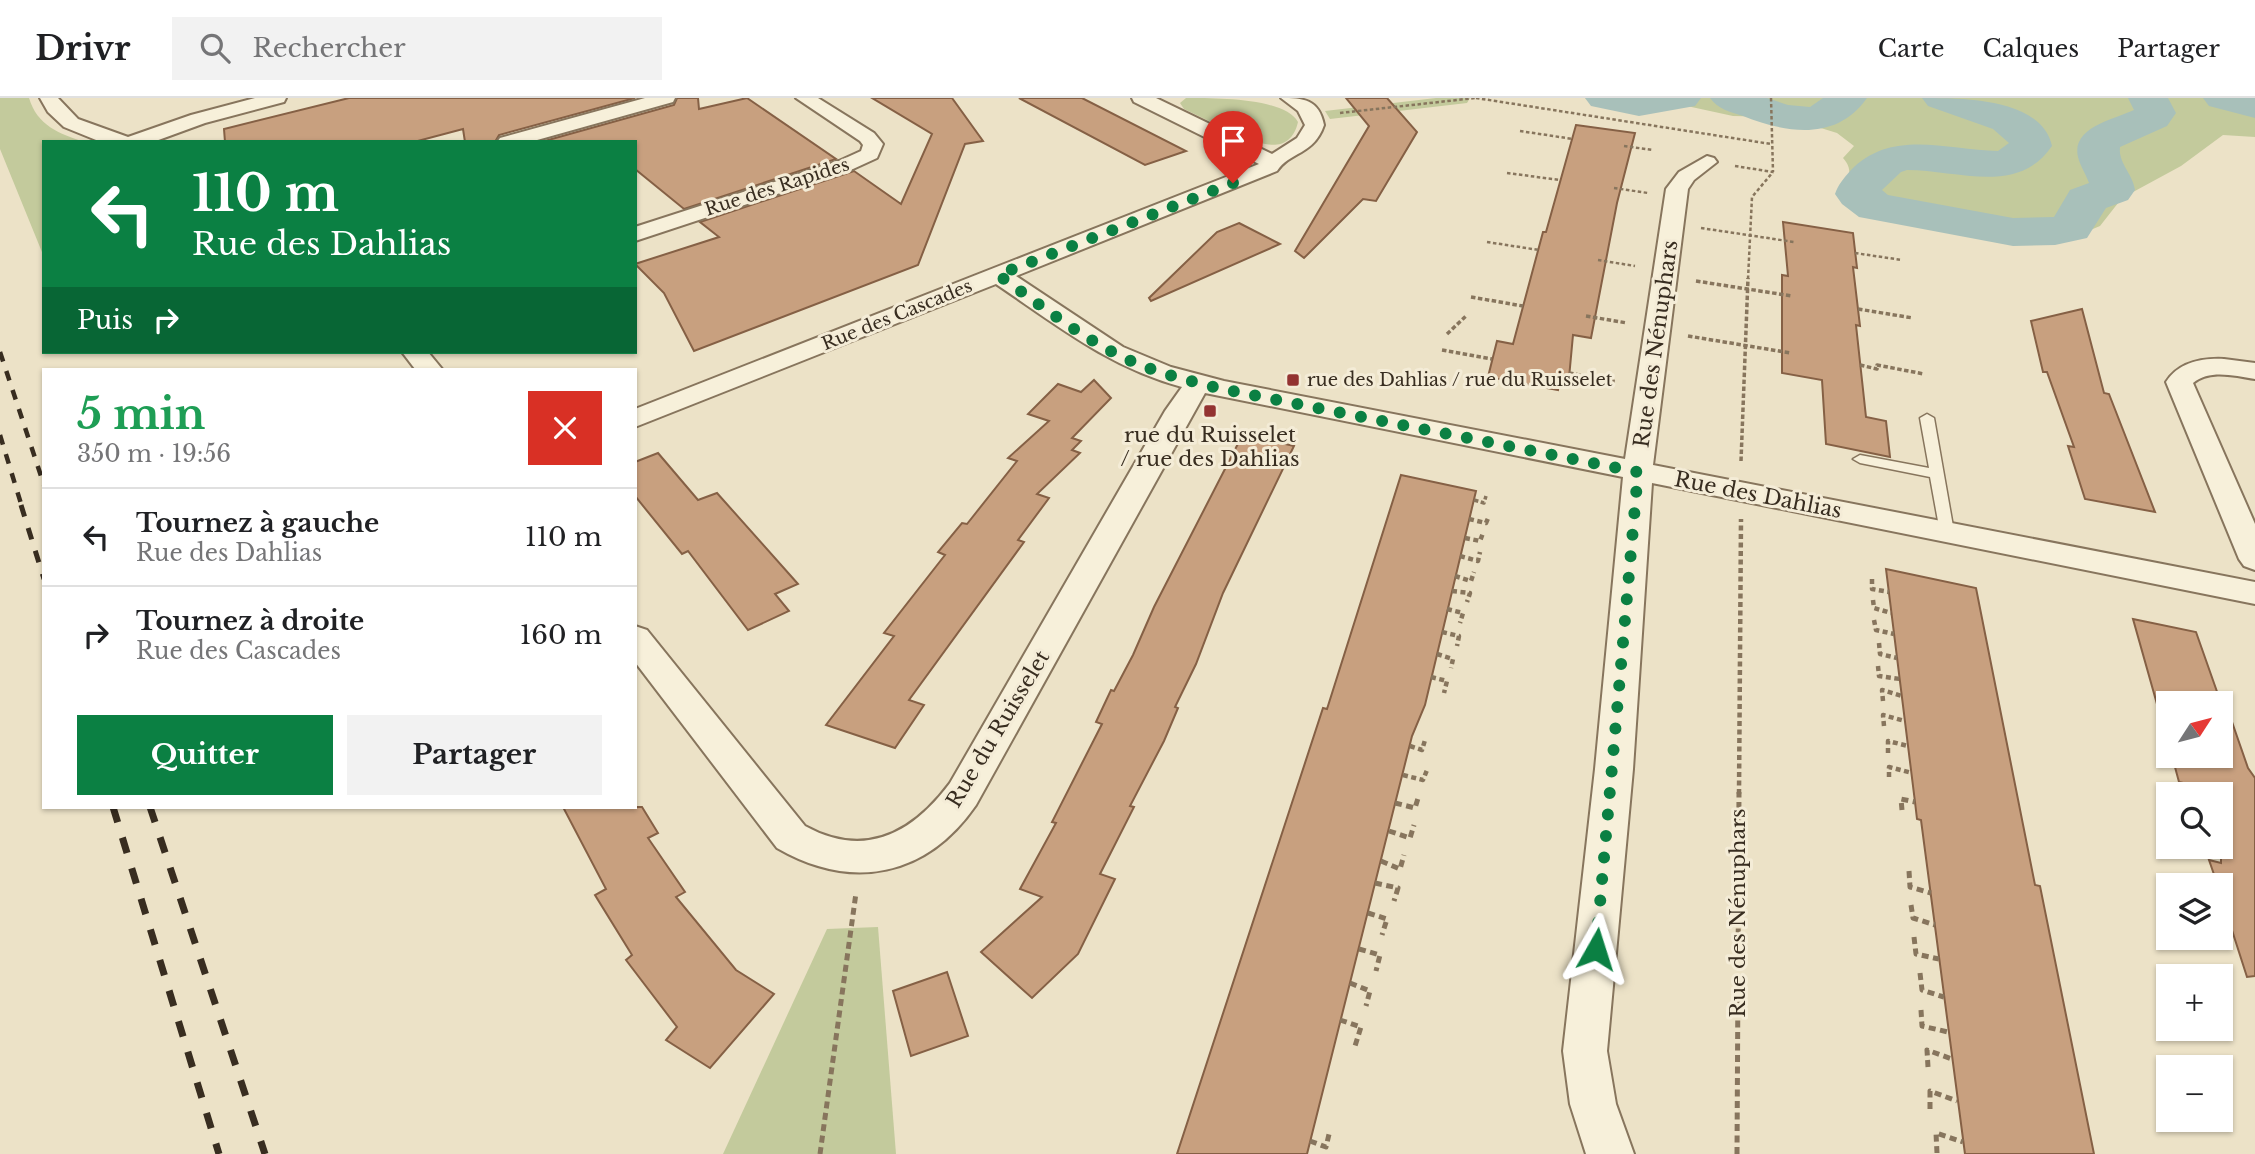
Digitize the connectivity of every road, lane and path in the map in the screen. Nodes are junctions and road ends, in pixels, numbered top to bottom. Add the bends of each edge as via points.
1 (49, 98) edge
2 (277, 98) edge
3 (666, 98) edge
4 (805, 98) edge
5 (1290, 98) edge
6 (1476, 98) edge
7 (1771, 98) edge
8 (1149, 99) edge
9 (1329, 114) dead end
10 (1520, 131) dead end
11 (1573, 139) dead end
12 (118, 140) edge
13 (139, 140) edge
14 (514, 140) edge
15 (1772, 144) junction
16 (1624, 146) dead end
17 (1653, 150) dead end
18 (1270, 162) junction
19 (1707, 162) joint
20 (1773, 172) junction
21 (1507, 173) dead end
22 (1560, 180) dead end
23 (1614, 188) dead end
24 (1655, 194) dead end
25 (1691, 226) dead end
26 (637, 233) edge
27 (1750, 235) junction
28 (1487, 242) dead end
29 (1794, 242) dead end
30 (1539, 250) dead end
31 (1855, 253) dead end
32 (1598, 260) dead end
33 (1902, 260) dead end
34 (1645, 267) dead end
35 (998, 275) junction
36 (1685, 279) dead end
37 (1748, 290) junction
38 (1792, 296) dead end
39 (1471, 297) dead end
40 (1523, 306) dead end
41 (1858, 309) dead end
42 (1466, 316) dead end
43 (1586, 316) dead end
44 (1913, 318) dead end
45 (1635, 325) dead end
46 (1447, 334) dead end
47 (1679, 334) dead end
48 (1746, 346) junction
49 (1442, 350) dead end
50 (1791, 353) dead end
51 (417, 354) edge
52 (1492, 359) dead end
53 (1860, 365) dead end
54 (428, 368) edge
55 (2255, 371) edge
56 (1569, 373) dead end
57 (1924, 374) dead end
58 (1198, 383) junction
59 (1626, 384) dead end
60 (637, 418) edge
61 (1927, 418) dead end
62 (1860, 459) dead end
63 (1741, 467) dead end
64 (1638, 472) junction
65 (1937, 474) junction
66 (1486, 496) dead end
67 (1474, 500) dead end
68 (1489, 516) dead end
69 (1741, 517) dead end
70 (1469, 519) dead end
71 (1947, 532) junction
72 (1483, 533) dead end
73 (1465, 538) dead end
74 (1480, 552) dead end
75 (1460, 556) dead end
76 (2255, 559) edge
77 (1474, 572) dead end
78 (1455, 576) dead end
79 (1872, 579) dead end
80 (1452, 590) dead end
81 (1889, 592) dead end
82 (2255, 593) edge
83 (1873, 600) dead end
84 (1468, 602) dead end
85 (1447, 609) dead end
86 (1891, 613) dead end
87 (1874, 621) dead end
88 (1460, 623) dead end
89 (1442, 632) dead end
90 (1894, 634) dead end
91 (637, 641) edge
92 (1879, 643) dead end
93 (1457, 646) dead end
94 (1437, 654) dead end
95 (1897, 658) dead end
96 (1878, 666) dead end
97 (1451, 668) dead end
98 (1431, 677) dead end
99 (1900, 679) dead end
100 (1444, 693) dead end
101 (1902, 696) dead end
102 (1883, 701) dead end
103 (1905, 721) dead end
104 (1884, 726) dead end
105 (1425, 740) dead end
106 (1410, 746) dead end
107 (1908, 746) dead end
108 (1888, 753) dead end
109 (1427, 770) dead end
110 (1912, 773) dead end
111 (1403, 775) dead end
112 (1889, 777) dead end
113 (1419, 795) dead end
114 (1915, 802) dead end
115 (1395, 803) dead end
116 (1902, 810) dead end
117 (1414, 825) dead end
118 (1389, 831) dead end
119 (1404, 855) dead end
120 (861, 857) junction
121 (1381, 861) dead end
122 (1909, 871) dead end
123 (1376, 883) dead end
124 (1931, 893) dead end
125 (1394, 901) dead end
126 (1912, 905) dead end
127 (1368, 913) dead end
128 (1935, 925) dead end
129 (1382, 935) dead end
130 (1914, 937) dead end
131 (1359, 949) dead end
132 (1939, 959) dead end
133 (1376, 971) dead end
134 (1920, 974) dead end
135 (1350, 983) dead end
136 (1944, 997) dead end
137 (1366, 1006) dead end
138 (1921, 1010) dead end
139 (1340, 1020) dead end
140 (1948, 1031) dead end
141 (1355, 1046) dead end
142 (1952, 1059) dead end
143 (1928, 1067) dead end
144 (1957, 1101) dead end
145 (1930, 1109) dead end
146 (1330, 1130) dead end
147 (1310, 1141) dead end
148 (1963, 1142) dead end
149 (1937, 1153) edge
150 (820, 1154) edge
151 (1610, 1154) edge
152 (1737, 1154) edge

1 - 12 street via 68,122
2 - 13 street
3 - 14 street
4 - 26 street, Rue des Rapides via 867,137 873,144 870,154
5 - 18 street, Rue des Cascades via 1311,112 1313,130 1301,147
6 - 9 path
6 - 15 path
7 - 15 path
8 - 18 street
10 - 11 path
15 - 20 path
16 - 17 path
18 - 35 street, Rue des Cascades via 1264,170
19 - 20 path
19 - 64 street, Rue des Nénuphars via 1686,176 1677,189
20 - 27 path via 1752,197
21 - 22 path
23 - 24 path
25 - 27 path
27 - 29 path
27 - 37 path
28 - 30 path
31 - 33 path
32 - 34 path
35 - 58 street, Rue des Dahlias via 1114,352
35 - 60 street, Rue des Cascades
36 - 37 path
37 - 38 path
37 - 48 path
39 - 40 path
41 - 44 path
42 - 46 path
43 - 45 path
47 - 48 path
48 - 50 path
48 - 63 path
49 - 52 path
51 - 54 street
53 - 57 path
55 - 76 street via 2200,368 2179,382
56 - 59 path
58 - 64 street, Rue des Dahlias
58 - 120 street, Rue du Ruisselet via 964,794 925,836 882,854
61 - 65 lane
62 - 65 lane
64 - 71 street, Rue des Dahlias
64 - 151 street, Rue des Nénuphars via 1586,1051 1588,1085
65 - 71 lane
66 - 67 path via 1484,503
68 - 70 path via 1486,523
69 - 152 path, Rue des Nénuphars
71 - 82 street, Rue des Dahlias
72 - 73 path via 1480,541
74 - 75 path via 1478,561
77 - 78 path via 1471,581
79 - 81 path via 1872,589
80 - 84 path via 1471,593
83 - 86 path via 1874,608
85 - 88 path via 1463,613
87 - 90 path via 1876,630
89 - 93 path via 1459,636
91 - 120 street, Rue du Ruisselet via 791,837 823,854
92 - 95 path via 1880,654
94 - 97 path via 1453,659
96 - 99 path via 1879,676
98 - 100 path via 1447,681
101 - 102 path via 1882,690
103 - 104 path via 1884,715
105 - 106 path via 1422,750
107 - 108 path via 1888,741
109 - 111 path via 1423,780
110 - 112 path via 1889,767
113 - 115 path via 1415,808
114 - 116 path via 1901,799
117 - 118 path via 1410,838
119 - 121 path via 1400,869
120 - 150 path
122 - 124 path via 1910,887
123 - 125 path via 1398,888
126 - 128 path via 1913,918
127 - 129 path via 1387,919
130 - 132 path via 1916,954
131 - 133 path via 1380,954
134 - 136 path via 1922,990
135 - 137 path via 1370,991
138 - 140 path via 1922,1026
139 - 141 path via 1361,1027
142 - 143 path via 1927,1049
144 - 145 path via 1930,1091
146 - 147 path via 1326,1147
148 - 149 path via 1936,1133

